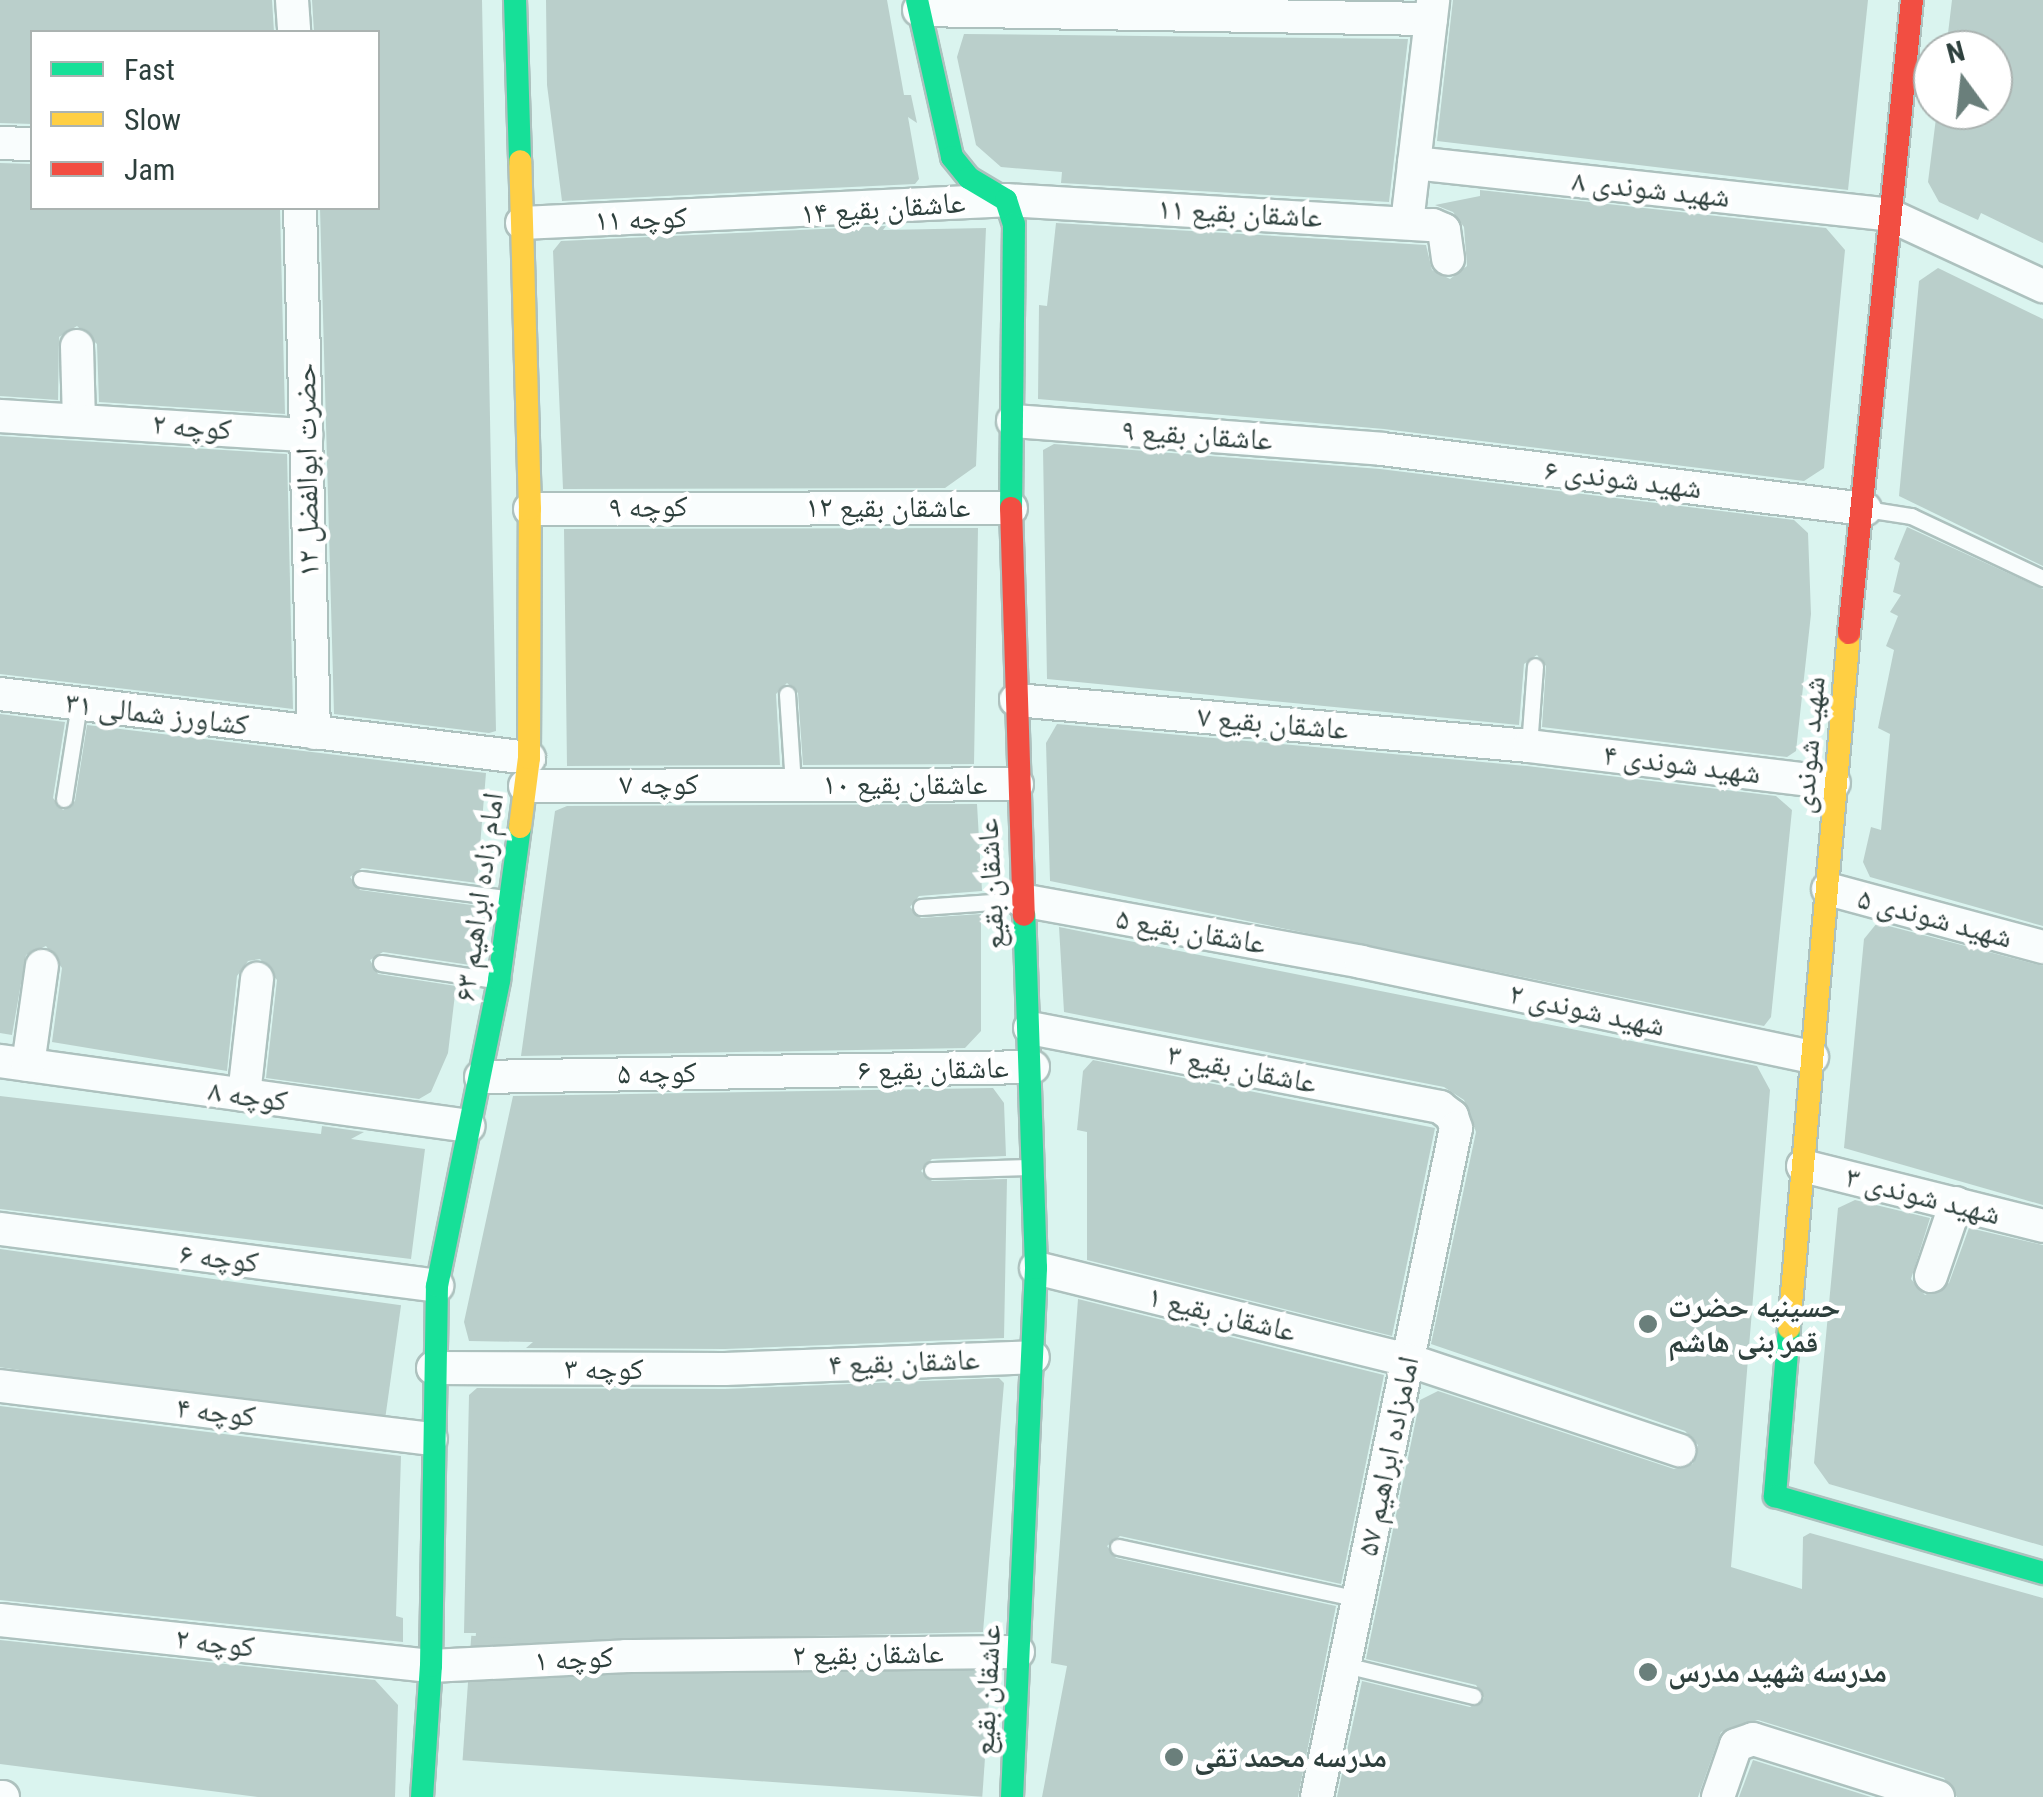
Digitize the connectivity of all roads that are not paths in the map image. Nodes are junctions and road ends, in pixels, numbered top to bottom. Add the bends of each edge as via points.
1 (292, 0) edge
2 (515, 0) edge
3 (1912, 0) edge
4 (918, 5) edge
5 (1432, 10) edge
6 (294, 30) edge
7 (0, 143) edge
8 (30, 144) edge
9 (1414, 163) junction
10 (1006, 200) junction
11 (300, 210) edge
12 (1888, 215) junction
13 (760, 216) joint
14 (522, 223) junction
15 (1408, 223) junction
16 (1448, 259) dead end
17 (2043, 286) edge
18 (78, 346) dead end
19 (0, 416) edge
20 (79, 420) junction
21 (1013, 421) junction
22 (306, 434) junction
23 (1382, 449) joint
24 (766, 506) joint
25 (1011, 508) junction
26 (530, 509) junction
27 (1864, 509) junction
28 (2043, 578) edge
29 (1535, 666) dead end
30 (0, 694) edge
31 (787, 694) dead end
32 (1016, 700) junction
33 (79, 704) junction
34 (314, 733) junction
35 (1529, 746) junction
36 (527, 772) junction
37 (1834, 783) junction
38 (793, 784) junction
39 (1017, 784) junction
40 (64, 799) dead end
41 (360, 879) dead end
42 (1828, 889) junction
43 (510, 898) junction
44 (1021, 900) junction
45 (921, 907) dead end
46 (2043, 947) edge
47 (1362, 962) joint
48 (382, 963) dead end
49 (42, 966) dead end
50 (257, 979) dead end
51 (498, 980) junction
52 (1030, 1028) junction
53 (1812, 1058) junction
54 (14, 1063) edge
55 (1033, 1068) junction
56 (834, 1070) joint
57 (481, 1076) junction
58 (244, 1095) junction
59 (1452, 1116) joint
60 (469, 1126) junction
61 (1034, 1166) junction
62 (1802, 1166) junction
63 (932, 1170) dead end
64 (1956, 1203) junction
65 (2043, 1226) edge
66 (0, 1229) edge
67 (1036, 1268) junction
68 (1931, 1276) dead end
69 (437, 1286) junction
70 (1033, 1357) junction
71 (1408, 1360) junction
72 (433, 1368) junction
73 (775, 1368) joint
74 (0, 1386) edge
75 (431, 1438) junction
76 (1679, 1450) dead end
77 (1118, 1546) dead end
78 (2043, 1573) edge
79 (1359, 1598) junction
80 (0, 1620) edge
81 (1018, 1652) junction
82 (718, 1656) joint
83 (431, 1666) junction
84 (1345, 1666) junction
85 (1473, 1696) dead end
86 (422, 1797) edge
87 (1012, 1797) edge
88 (1316, 1797) edge
89 (1718, 1797) edge
90 (1938, 1797) edge

1 - 6 street
2 - 14 street, امام زاده ابراهیم ۶۳
3 - 12 street, شهید شوندی
4 - 5 street
4 - 10 street via 952,158 969,178
5 - 9 street
7 - 8 street
9 - 12 street, شهید شوندی ۸
9 - 15 street
10 - 13 street, عاشقان بقیع ۱۴
10 - 15 street, عاشقان بقیع ۱۱
10 - 21 street, عاشقان بقیع via 1014,224
11 - 22 street, حضرت ابوالفضل ۱۲
12 - 17 street, شهید شوندی ۸
12 - 27 street, شهید شوندی
13 - 14 street, کوچه ۱۱
14 - 26 street, امام زاده ابراهیم ۶۳
15 - 16 street, عاشقان بقیع ۱۱ via 1444,230
18 - 20 street
19 - 20 street, کوچه ۲
20 - 22 street, کوچه ۲
21 - 23 street, عاشقان بقیع ۹
21 - 25 street, عاشقان بقیع
22 - 34 street, حضرت ابوالفضل ۱۲
23 - 27 street, شهید شوندی ۶
24 - 25 street, عاشقان بقیع ۱۲
24 - 26 street, کوچه ۹
25 - 32 street, عاشقان بقیع
26 - 36 street, امام زاده ابراهیم ۶۳
27 - 28 lane via 1911,516
27 - 37 street, شهید شوندی
29 - 35 lane
30 - 33 street, کشاورز شمالی ۳۱
31 - 38 lane
32 - 35 street, عاشقان بقیع ۷
32 - 39 street, عاشقان بقیع
33 - 34 street, کشاورز شمالی ۳۱
33 - 40 lane
34 - 36 street, کشاورز شمالی ۳۱
35 - 37 street, شهید شوندی ۴
36 - 38 street, کوچه ۷
36 - 43 street, امام زاده ابراهیم ۶۳
37 - 42 street, شهید شوندی
38 - 39 street, عاشقان بقیع ۱۰
39 - 44 street, عاشقان بقیع
41 - 43 lane
42 - 46 street, شهید شوندی ۵
42 - 53 street, شهید شوندی
43 - 51 street, امام زاده ابراهیم ۶۳
44 - 45 lane
44 - 47 street, عاشقان بقیع ۵
44 - 52 street, عاشقان بقیع
47 - 53 street, شهید شوندی ۲
48 - 51 lane
49 - 54 street
50 - 58 street
51 - 57 street, امام زاده ابراهیم ۶۳
52 - 55 street, عاشقان بقیع
52 - 59 street, عاشقان بقیع ۳ via 1440,1107
53 - 62 street, شهید شوندی
54 - 58 street, کوچه ۸
55 - 56 street, عاشقان بقیع ۶
55 - 61 street, عاشقان بقیع
56 - 57 street, کوچه ۵
57 - 60 street, امام زاده ابراهیم ۶۳
58 - 60 street, کوچه ۸
59 - 71 street, امامزاده ابراهیم ۵۷ via 1456,1128
60 - 69 street, امام زاده ابراهیم ۶۳
61 - 63 lane
61 - 67 street, عاشقان بقیع
62 - 64 street, شهید شوندی ۳
62 - 78 street, شهید شوندی via 1775,1496
64 - 65 street, شهید شوندی ۳
64 - 68 street
66 - 69 street, کوچه ۶
67 - 70 street, عاشقان بقیع
67 - 71 street, عاشقان بقیع ۱
69 - 72 street, امام زاده ابراهیم ۶۳
70 - 73 street, عاشقان بقیع ۴
70 - 81 street, عاشقان بقیع
71 - 76 street, عاشقان بقیع ۱
71 - 79 street, امامزاده ابراهیم ۵۷
72 - 73 street, کوچه ۳
72 - 75 street, امام زاده ابراهیم ۶۳
74 - 75 street, کوچه ۴
75 - 83 street, امام زاده ابراهیم ۶۳
77 - 79 lane
79 - 84 street, امامزاده ابراهیم ۵۷
80 - 83 street, کوچه ۲
81 - 82 street, عاشقان بقیع ۲
81 - 87 street, عاشقان بقیع
82 - 83 street, کوچه ۱
83 - 86 street, امام زاده ابراهیم ۶۳
84 - 85 lane
84 - 88 street, امامزاده ابراهیم ۵۷
89 - 90 street via 1742,1739

